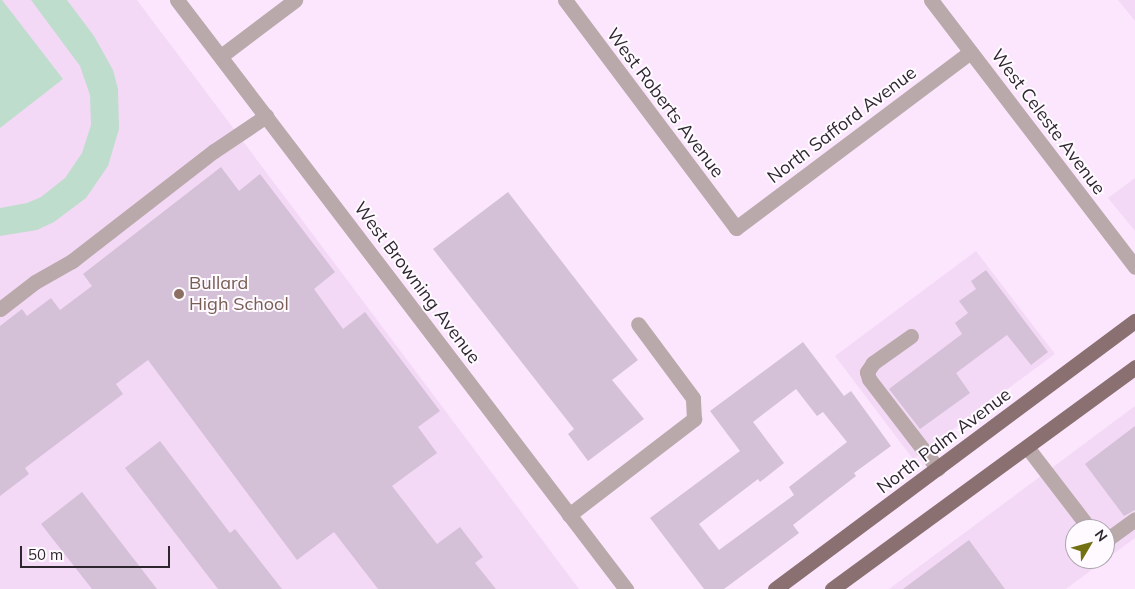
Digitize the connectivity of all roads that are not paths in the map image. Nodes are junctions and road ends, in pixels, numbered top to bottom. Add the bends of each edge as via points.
1 (177, 0) edge
2 (295, 0) edge
3 (565, 0) edge
4 (931, 0) edge
5 (970, 52) junction
6 (221, 56) junction
7 (266, 116) junction
8 (736, 228) joint
9 (1135, 268) edge
10 (0, 309) edge
11 (1135, 321) edge
12 (638, 324) dead end
13 (911, 336) dead end
14 (1135, 367) edge
15 (1027, 447) junction
16 (938, 469) junction
17 (569, 515) junction
18 (1082, 519) edge
19 (1135, 519) edge
20 (1115, 534) edge
21 (626, 589) edge
22 (775, 589) edge
23 (832, 589) edge

1 - 6 street, West Browning Avenue
2 - 6 street
3 - 8 street, West Roberts Avenue
4 - 5 street, West Celeste Avenue
5 - 8 street, North Safford Avenue
5 - 9 street, West Celeste Avenue
6 - 7 street, West Browning Avenue
7 - 10 street via 214,151 72,261
7 - 17 street, West Browning Avenue
11 - 16 main road, North Palm Avenue
12 - 17 street via 693,398 694,419
13 - 16 street via 874,363 867,372 869,379
14 - 15 main road
15 - 18 street
15 - 23 main road
16 - 22 main road, North Palm Avenue
17 - 21 street, West Browning Avenue
19 - 20 street

